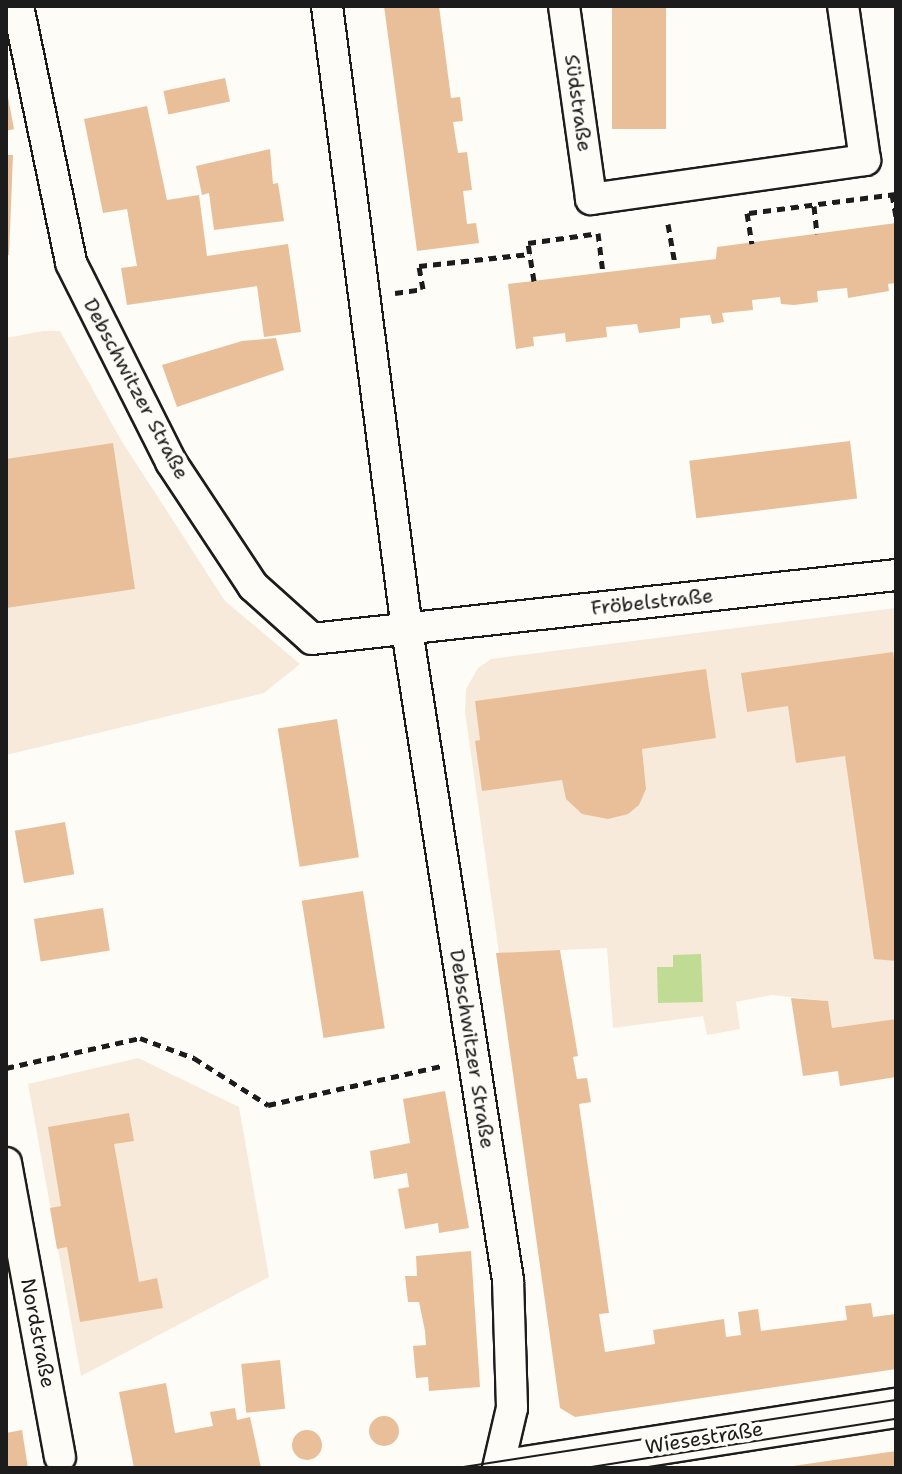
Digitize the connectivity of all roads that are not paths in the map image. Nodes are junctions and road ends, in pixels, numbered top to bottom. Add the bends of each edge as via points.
1 (18, 6) edge
2 (327, 6) edge
3 (564, 6) edge
4 (843, 6) edge
5 (896, 575) edge
6 (407, 630) junction
7 (6, 1163) edge
8 (896, 1408) edge
9 (60, 1457) dead end
10 (498, 1468) edge
11 (512, 1468) edge

1 - 6 street, Debschwitzer Straße via 71,263 171,462 253,586 312,639
2 - 6 street, Debschwitzer Straße
3 - 4 street, Südstraße via 591,199 865,160
5 - 6 street, Fröbelstraße
6 - 10 street, Debschwitzer Straße via 508,1280 512,1408
7 - 9 street, Nordstraße
8 - 11 street, Wiesestraße

